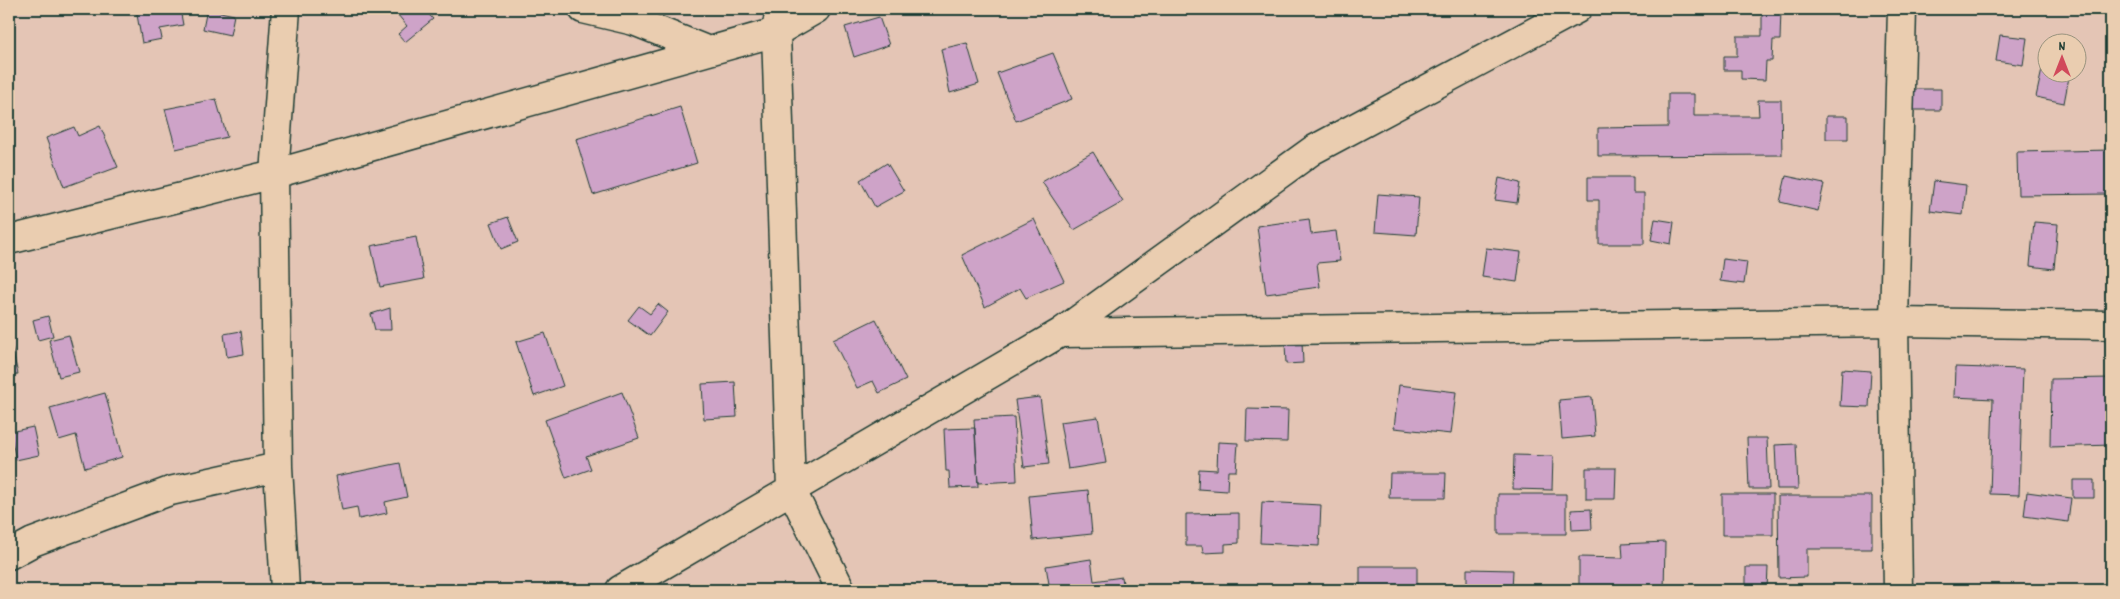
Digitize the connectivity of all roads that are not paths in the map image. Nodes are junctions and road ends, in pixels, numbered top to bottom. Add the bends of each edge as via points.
1 (286, 9) edge
2 (583, 9) edge
3 (816, 9) edge
4 (1577, 9) edge
5 (1902, 9) edge
6 (778, 20) edge
7 (706, 50) junction
8 (274, 174) junction
9 (9, 240) edge
10 (1894, 322) junction
11 (2111, 325) edge
12 (1060, 333) junction
13 (278, 467) junction
14 (791, 489) junction
15 (9, 555) edge
16 (285, 590) edge
17 (620, 590) edge
18 (841, 590) edge
19 (1898, 590) edge

1 - 8 street
2 - 7 street via 634,21
3 - 6 street
4 - 12 street via 1314,150
5 - 10 street
6 - 7 street
6 - 14 street
7 - 8 street
8 - 9 street
8 - 13 street
10 - 11 street
10 - 12 street
10 - 19 street
12 - 14 street
13 - 15 street via 170,491 33,542
13 - 16 street
14 - 17 street
14 - 18 street

